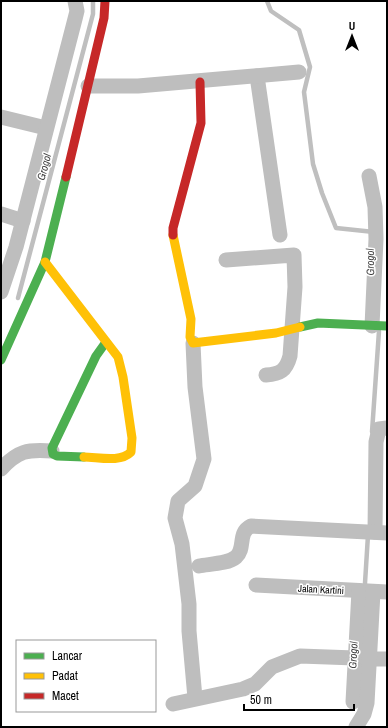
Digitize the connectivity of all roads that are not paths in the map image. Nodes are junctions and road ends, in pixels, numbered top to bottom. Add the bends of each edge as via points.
1 (75, 1) edge
2 (105, 1) edge
3 (299, 72) dead end
4 (257, 76) junction
5 (200, 82) junction
6 (88, 86) junction
7 (1, 117) edge
8 (46, 128) junction
9 (370, 176) dead end
10 (1, 214) edge
11 (23, 221) junction
12 (280, 235) dead end
13 (226, 260) dead end
14 (45, 262) junction
15 (1, 292) edge
16 (380, 326) edge
17 (293, 329) junction
18 (106, 342) junction
19 (192, 342) junction
20 (1, 360) edge
21 (266, 375) dead end
22 (387, 428) edge
23 (52, 451) junction
24 (1, 469) edge
25 (374, 532) edge
26 (198, 566) dead end
27 (256, 585) dead end
28 (373, 592) edge
29 (362, 658) junction
30 (387, 659) edge
31 (195, 698) junction
32 (353, 702) dead end
33 (174, 704) dead end
34 (356, 727) edge

1 - 8 street via 77,11
2 - 6 street via 104,18
3 - 4 street
4 - 5 street
4 - 12 street
5 - 6 street via 120,87
5 - 19 street via 202,109 199,135 172,228 190,319
6 - 14 street
7 - 8 street
8 - 11 street
9 - 16 street via 375,206
10 - 11 street
11 - 15 street
13 - 17 street via 294,255
14 - 18 street
14 - 20 street
16 - 17 street via 318,323
17 - 19 street
17 - 21 street via 287,366 283,371
18 - 23 street via 96,356
18 - 23 street via 118,357 123,377 132,428 131,452 120,458 56,456
19 - 31 street via 204,459 195,486 178,501 175,518 182,544 189,604
22 - 25 street via 379,429 376,442
23 - 24 street via 14,455
25 - 26 street via 251,526 242,535 237,556 231,560
27 - 28 street, Jalan Kartini
28 - 29 street
29 - 30 street
29 - 31 street via 300,656 267,670 255,684 243,689
29 - 32 street
29 - 34 street via 366,709
31 - 33 street

